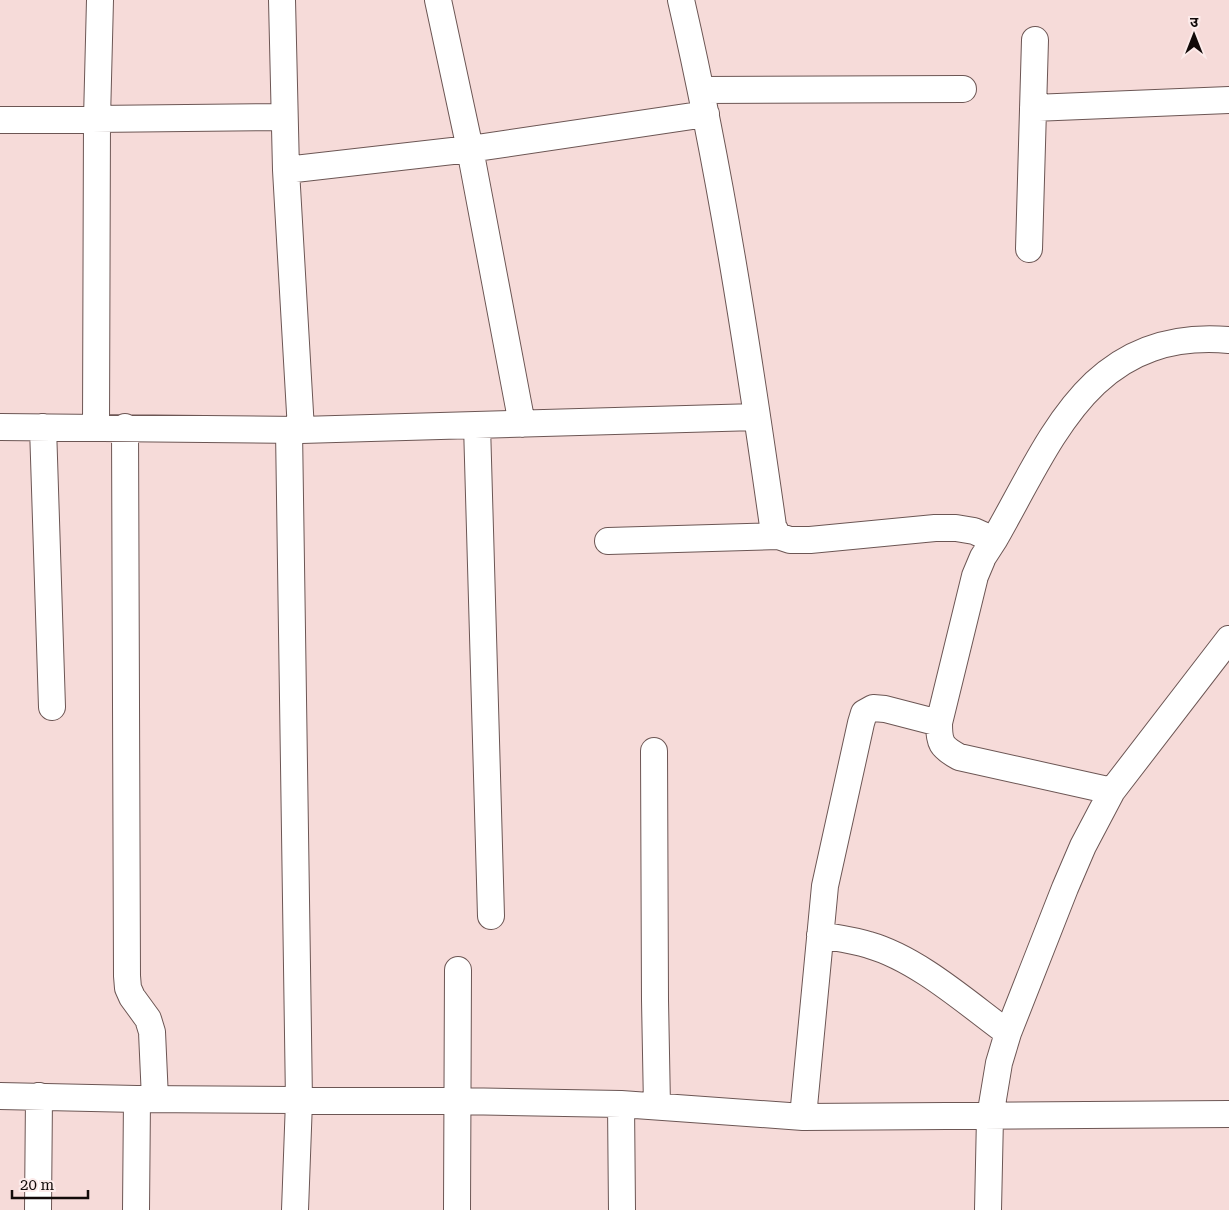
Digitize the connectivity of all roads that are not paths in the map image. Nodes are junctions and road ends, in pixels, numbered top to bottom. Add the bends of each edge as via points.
1 (100, 0) edge
2 (282, 0) edge
3 (438, 0) edge
4 (681, 0) edge
5 (1035, 40) dead end
6 (963, 90) dead end
7 (1229, 100) edge
8 (704, 102) junction
9 (1033, 108) junction
10 (284, 117) junction
11 (97, 119) junction
12 (0, 120) edge
13 (470, 149) junction
14 (286, 170) junction
15 (1029, 249) dead end
16 (1229, 340) edge
17 (757, 417) junction
18 (522, 424) junction
19 (478, 425) junction
20 (0, 427) edge
21 (43, 427) junction
22 (96, 427) junction
23 (125, 427) junction
24 (295, 430) junction
25 (778, 536) junction
26 (994, 540) junction
27 (608, 541) dead end
28 (1229, 638) edge
29 (52, 707) dead end
30 (939, 722) junction
31 (654, 751) dead end
32 (1112, 791) junction
33 (491, 916) dead end
34 (820, 935) junction
35 (458, 970) dead end
36 (1008, 1032) junction
37 (0, 1096) edge
38 (39, 1096) junction
39 (146, 1099) junction
40 (299, 1100) junction
41 (457, 1101) junction
42 (621, 1104) junction
43 (657, 1106) junction
44 (1229, 1114) edge
45 (803, 1117) junction
46 (990, 1117) junction
47 (38, 1210) edge
48 (136, 1210) edge
49 (296, 1210) edge
50 (458, 1210) edge
51 (622, 1210) edge
52 (988, 1210) edge

1 - 11 street
2 - 10 street
3 - 13 street
4 - 8 street
5 - 9 street
6 - 8 street
7 - 9 street
8 - 13 street
8 - 17 street
9 - 15 street
10 - 11 street
10 - 14 street
11 - 12 street
11 - 22 street
13 - 14 street
13 - 18 street
14 - 24 street
16 - 26 street via 1211,338 1172,342 1144,350 1119,363 1095,383 1061,422
17 - 18 street
17 - 25 street via 773,526
18 - 19 street
19 - 24 street
19 - 33 street
20 - 21 street
21 - 22 street
21 - 29 street
22 - 23 street
23 - 24 street
23 - 39 street via 127,976 132,998 148,1019 152,1032
24 - 40 street
25 - 26 street via 810,540 956,528 974,531
25 - 27 street
26 - 30 street via 975,576
28 - 32 street
30 - 32 street via 939,739 946,749 959,757
30 - 34 street via 873,708 864,713 829,867
31 - 43 street
32 - 36 street via 1083,846
34 - 36 street via 869,945 902,959
34 - 45 street
35 - 41 street
36 - 46 street via 999,1062
37 - 38 street
38 - 39 street
38 - 47 street
39 - 40 street
39 - 48 street
40 - 41 street
40 - 49 street
41 - 42 street
41 - 50 street
42 - 43 street
42 - 51 street
43 - 45 street
44 - 46 street
45 - 46 street
46 - 52 street

